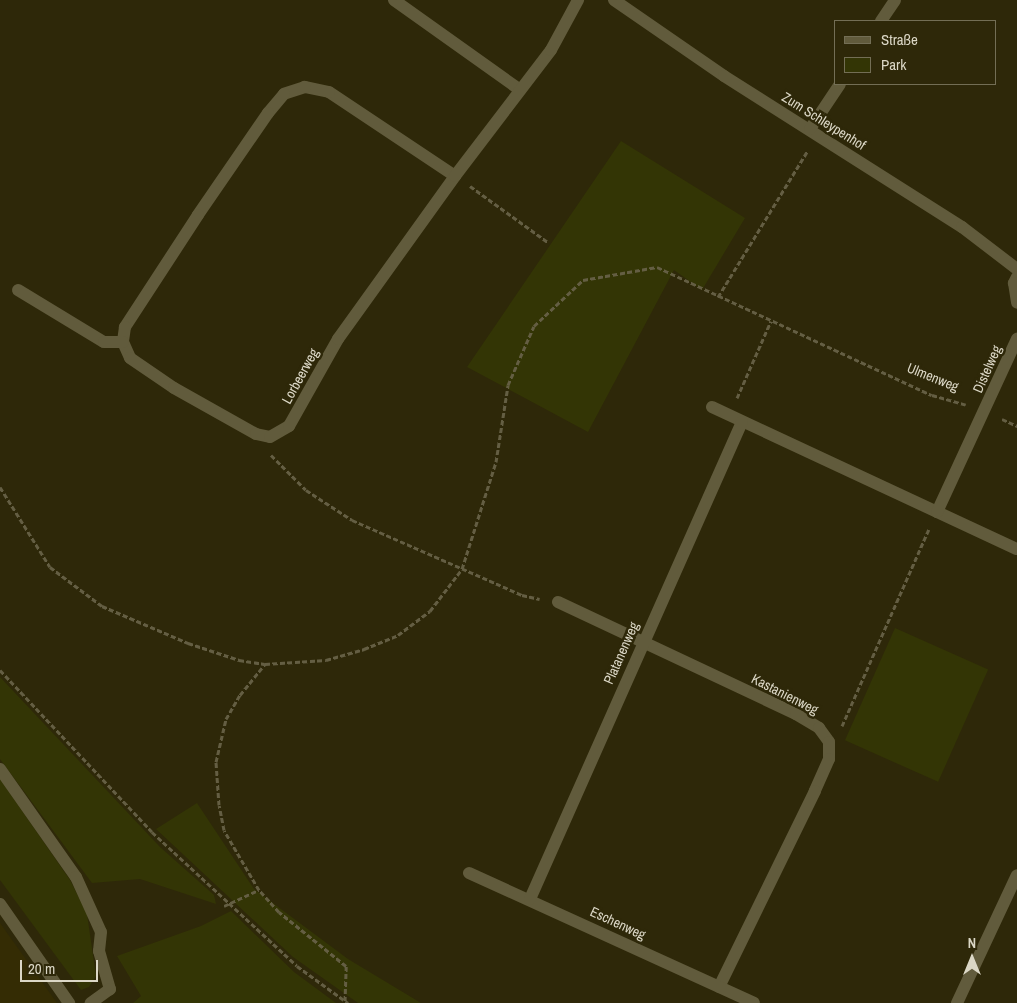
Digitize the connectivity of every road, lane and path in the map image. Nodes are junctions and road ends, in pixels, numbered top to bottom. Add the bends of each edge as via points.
1 (394, 0) edge
2 (578, 0) edge
3 (614, 0) edge
4 (896, 0) edge
5 (882, 20) edge
6 (839, 85) edge
7 (520, 90) junction
8 (814, 132) junction
9 (455, 176) junction
10 (548, 243) dead end
11 (1017, 269) edge
12 (1017, 277) edge
13 (18, 290) dead end
14 (718, 297) junction
15 (1017, 303) edge
16 (771, 321) junction
17 (1017, 339) edge
18 (123, 342) junction
19 (712, 407) dead end
20 (984, 411) junction
21 (728, 417) junction
22 (742, 422) junction
23 (256, 434) junction
24 (0, 487) edge
25 (937, 512) junction
26 (1017, 549) edge
27 (462, 569) junction
28 (558, 602) joint
29 (642, 642) junction
30 (265, 664) junction
31 (0, 670) edge
32 (829, 742) junction
33 (0, 769) edge
34 (469, 873) dead end
35 (1017, 875) edge
36 (259, 890) junction
37 (530, 898) junction
38 (229, 903) junction
39 (0, 904) edge
40 (224, 906) dead end
41 (719, 987) junction
42 (347, 1002) edge
43 (69, 1003) edge
44 (92, 1003) edge
45 (754, 1003) edge
46 (957, 1003) edge

1 - 7 street
2 - 7 street, Lorbeerweg via 551,50
3 - 8 street, Zum Schleypenhof via 724,76
4 - 5 street
6 - 8 street
7 - 9 street, Lorbeerweg
8 - 11 street, Zum Schleypenhof via 962,227
8 - 14 path
9 - 10 path
9 - 18 street via 329,92 305,87 284,94 268,113 125,327
9 - 23 street, Lorbeerweg via 338,339 289,426 270,437
12 - 15 street via 1014,283
13 - 18 street via 104,342
14 - 16 path, Ulmenweg
14 - 27 path, Ulmenweg via 657,267 583,280 534,326 508,385 496,462
16 - 20 path, Ulmenweg via 932,395
16 - 21 path
17 - 20 street, Distelweg
18 - 23 street via 130,358 174,388
19 - 21 street
20 - 25 street
21 - 22 street
22 - 25 street
22 - 29 street, Platanenweg
23 - 27 path via 278,465 306,490 352,520
24 - 30 path, Ulmenweg via 50,567 102,606 188,643 239,660
25 - 26 street
25 - 32 path via 844,721
27 - 28 path via 522,595
27 - 30 path, Ulmenweg via 430,611 398,635 326,660
28 - 29 street, Kastanienweg
29 - 32 street, Kastanienweg via 796,714 820,728
29 - 37 street, Platanenweg
30 - 36 path via 240,695 226,720 216,762 218,805 224,830
31 - 38 path via 152,832
32 - 41 street via 829,759 815,791
33 - 44 street via 76,876 101,932 99,952 110,989
34 - 37 street, Eschenweg
35 - 46 street
36 - 38 path
36 - 42 path via 279,912 346,966
37 - 41 street, Eschenweg
38 - 40 path
38 - 42 path via 297,966
39 - 43 street
41 - 45 street, Eschenweg

